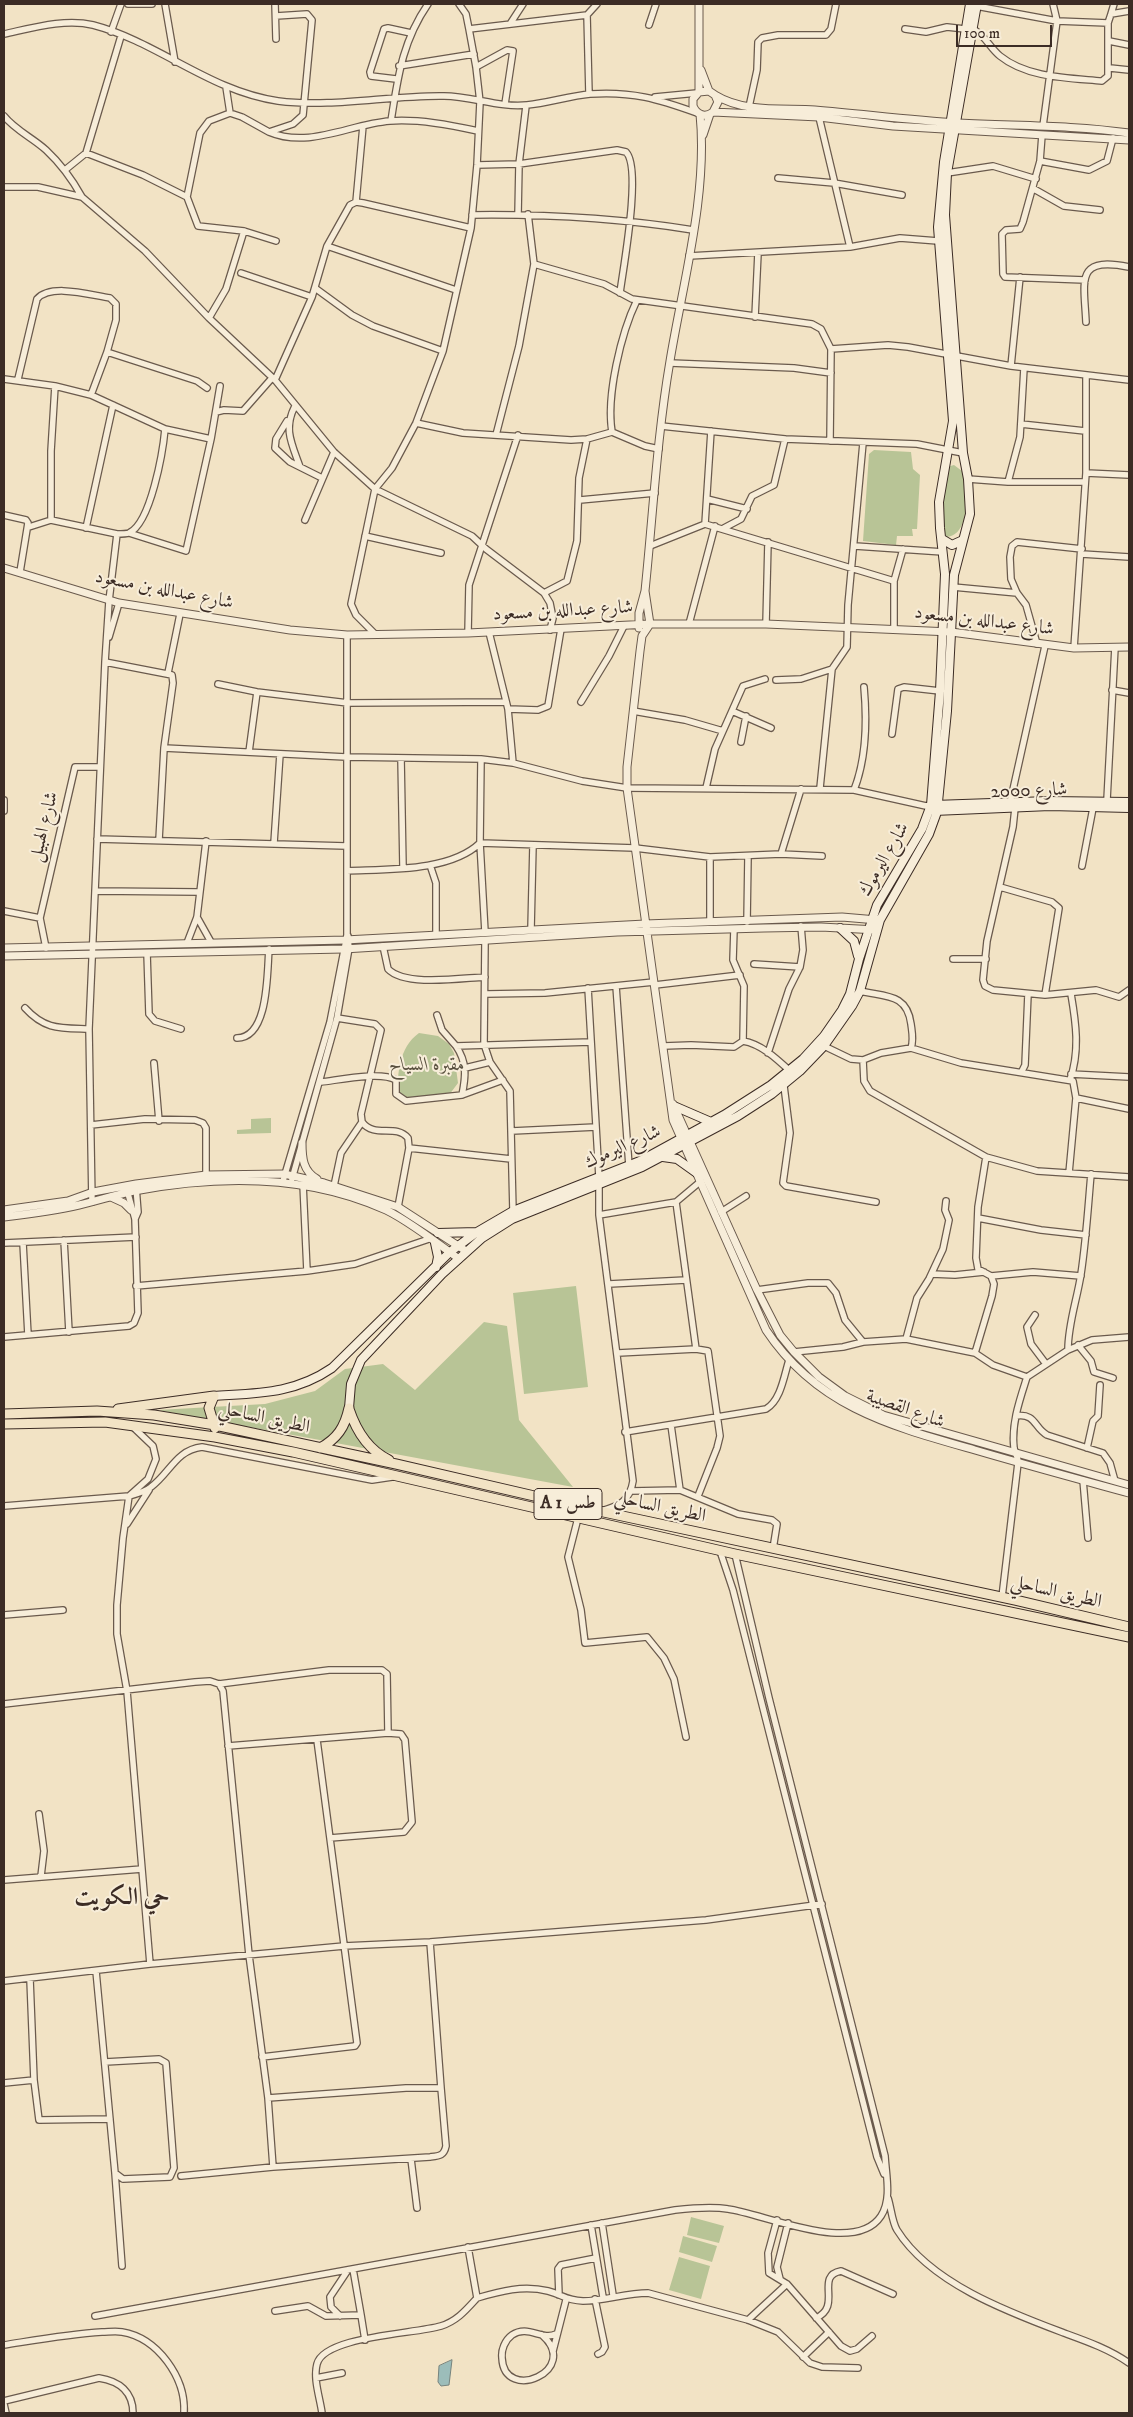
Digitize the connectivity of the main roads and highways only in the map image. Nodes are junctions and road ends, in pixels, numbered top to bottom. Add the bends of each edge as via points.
1 (974, 5) edge
2 (953, 126) junction
3 (942, 539) junction
4 (963, 540) junction
5 (946, 632) junction
6 (1129, 802) edge
7 (1012, 806) junction
8 (932, 808) junction
9 (1129, 808) edge
10 (840, 928) road end
11 (859, 959) junction
12 (672, 1102) road end
13 (711, 1122) junction
14 (686, 1140) junction
15 (661, 1157) junction
16 (699, 1178) road end
17 (599, 1181) junction
18 (477, 1232) junction
19 (438, 1233) road end
20 (432, 1241) road end
21 (436, 1267) junction
22 (214, 1396) junction
23 (349, 1408) junction
24 (97, 1411) junction
25 (4, 1414) edge
26 (4, 1424) edge
27 (215, 1425) junction
28 (215, 1437) junction
29 (322, 1448) junction
30 (293, 1452) junction
31 (396, 1464) junction
32 (1129, 1627) edge
33 (1129, 1637) edge

1 - 2 main road
2 - 3 main road via 941,187 938,241 953,420 940,496
2 - 4 main road via 945,224 970,514
3 - 4 main road via 952,545
3 - 5 main road
4 - 5 main road
5 - 8 main road
5 - 8 main road via 947,711
6 - 7 main road via 1107,800
7 - 8 main road, شارع 2000
7 - 9 main road, شارع 2000
8 - 11 main road, شارع اليرموك via 871,919
8 - 14 main road, شارع اليرموك via 929,834 880,920 860,991 824,1046 784,1086 738,1116
10 - 11 main road via 854,941
11 - 13 main road, شارع اليرموك via 850,994 824,1036 790,1070
12 - 13 main road
13 - 14 main road, شارع اليرموك
14 - 15 main road, شارع اليرموك
14 - 17 main road, شارع اليرموك
15 - 16 main road via 677,1160
15 - 17 main road, شارع اليرموك
17 - 18 main road, شارع اليرموك via 513,1211
17 - 23 main road, شارع اليرموك via 512,1219 459,1258 360,1360 351,1384
18 - 19 main road
18 - 21 main road, شارع اليرموك
20 - 21 main road via 438,1257
21 - 22 main road, شارع اليرموك via 339,1362 314,1381 291,1388
22 - 24 highway
22 - 27 highway via 209,1408
23 - 29 highway via 340,1432
23 - 31 highway via 366,1442
24 - 25 highway, الطريق الساحلي / A 1 طس
24 - 27 highway, الطريق الساحلي / A 1 طس via 154,1415
26 - 28 highway, الطريق الساحلي / A 1 طس via 106,1422
27 - 28 highway
27 - 29 highway, الطريق الساحلي / A 1 طس
28 - 30 highway, الطريق الساحلي / A 1 طس
29 - 30 highway
29 - 31 highway, الطريق الساحلي / A 1 طس
30 - 33 highway, الطريق الساحلي / A 1 طس via 720,1551
31 - 32 highway, الطريق الساحلي / A 1 طس

